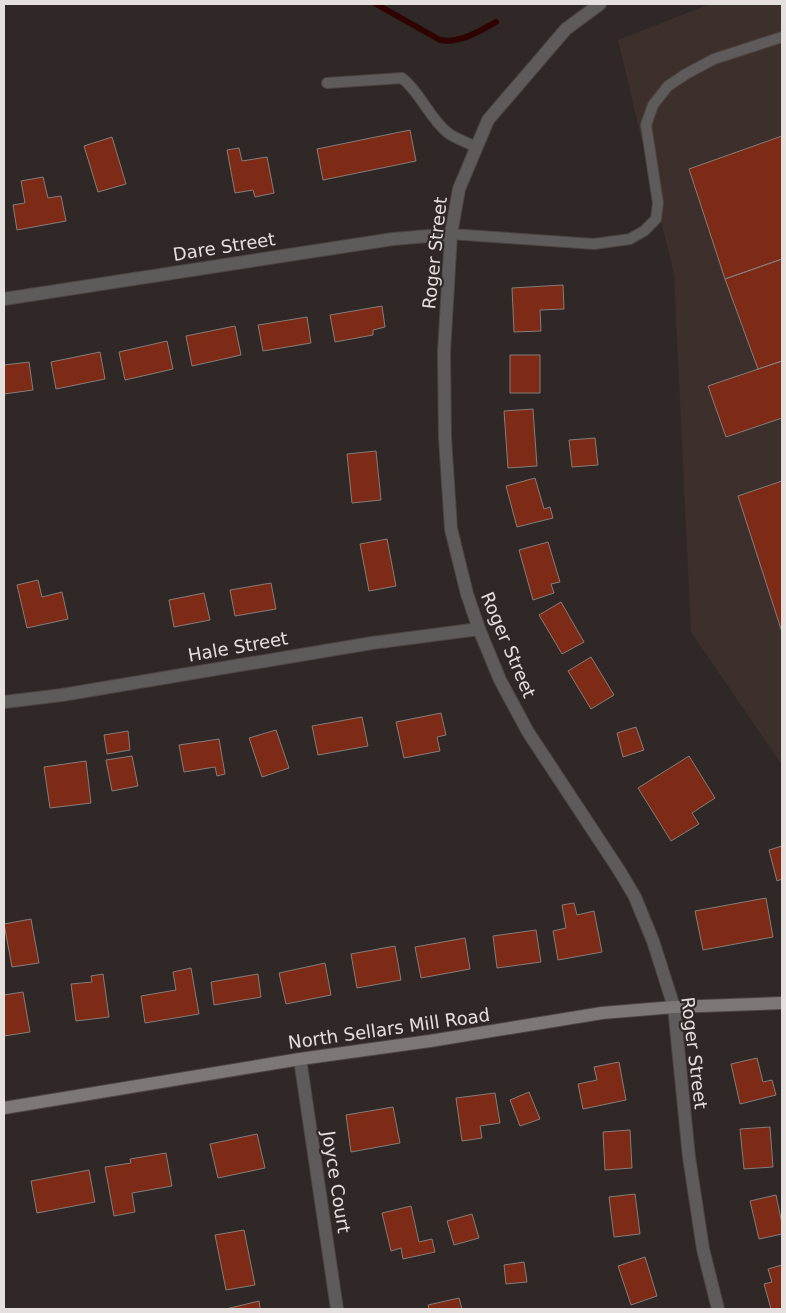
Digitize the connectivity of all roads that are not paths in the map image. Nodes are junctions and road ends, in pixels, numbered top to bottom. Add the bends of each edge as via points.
1 (600, 4) edge
2 (782, 37) edge
3 (327, 83) dead end
4 (476, 147) junction
5 (451, 234) junction
6 (4, 300) edge
7 (479, 629) junction
8 (4, 702) edge
9 (782, 1003) edge
10 (674, 1007) junction
11 (300, 1059) junction
12 (4, 1108) edge
13 (337, 1309) edge
14 (718, 1309) edge

1 - 4 street, Roger Street via 566,29 488,120
2 - 5 lane via 714,59 668,86 653,105 646,125 658,203 656,219 630,240 594,244
3 - 4 lane via 402,78 412,86 448,133
4 - 5 street, Roger Street via 459,188
5 - 6 street, Dare Street via 383,240
5 - 7 street, Roger Street via 444,352 451,529
7 - 8 street, Hale Street
7 - 10 street, Roger Street via 500,680 528,732 635,897
9 - 10 street, North Sellars Mill Road
10 - 11 street, North Sellars Mill Road via 602,1014
10 - 14 street, Roger Street via 689,1157 703,1249
11 - 12 street, North Sellars Mill Road
11 - 13 street, Joyce Court

